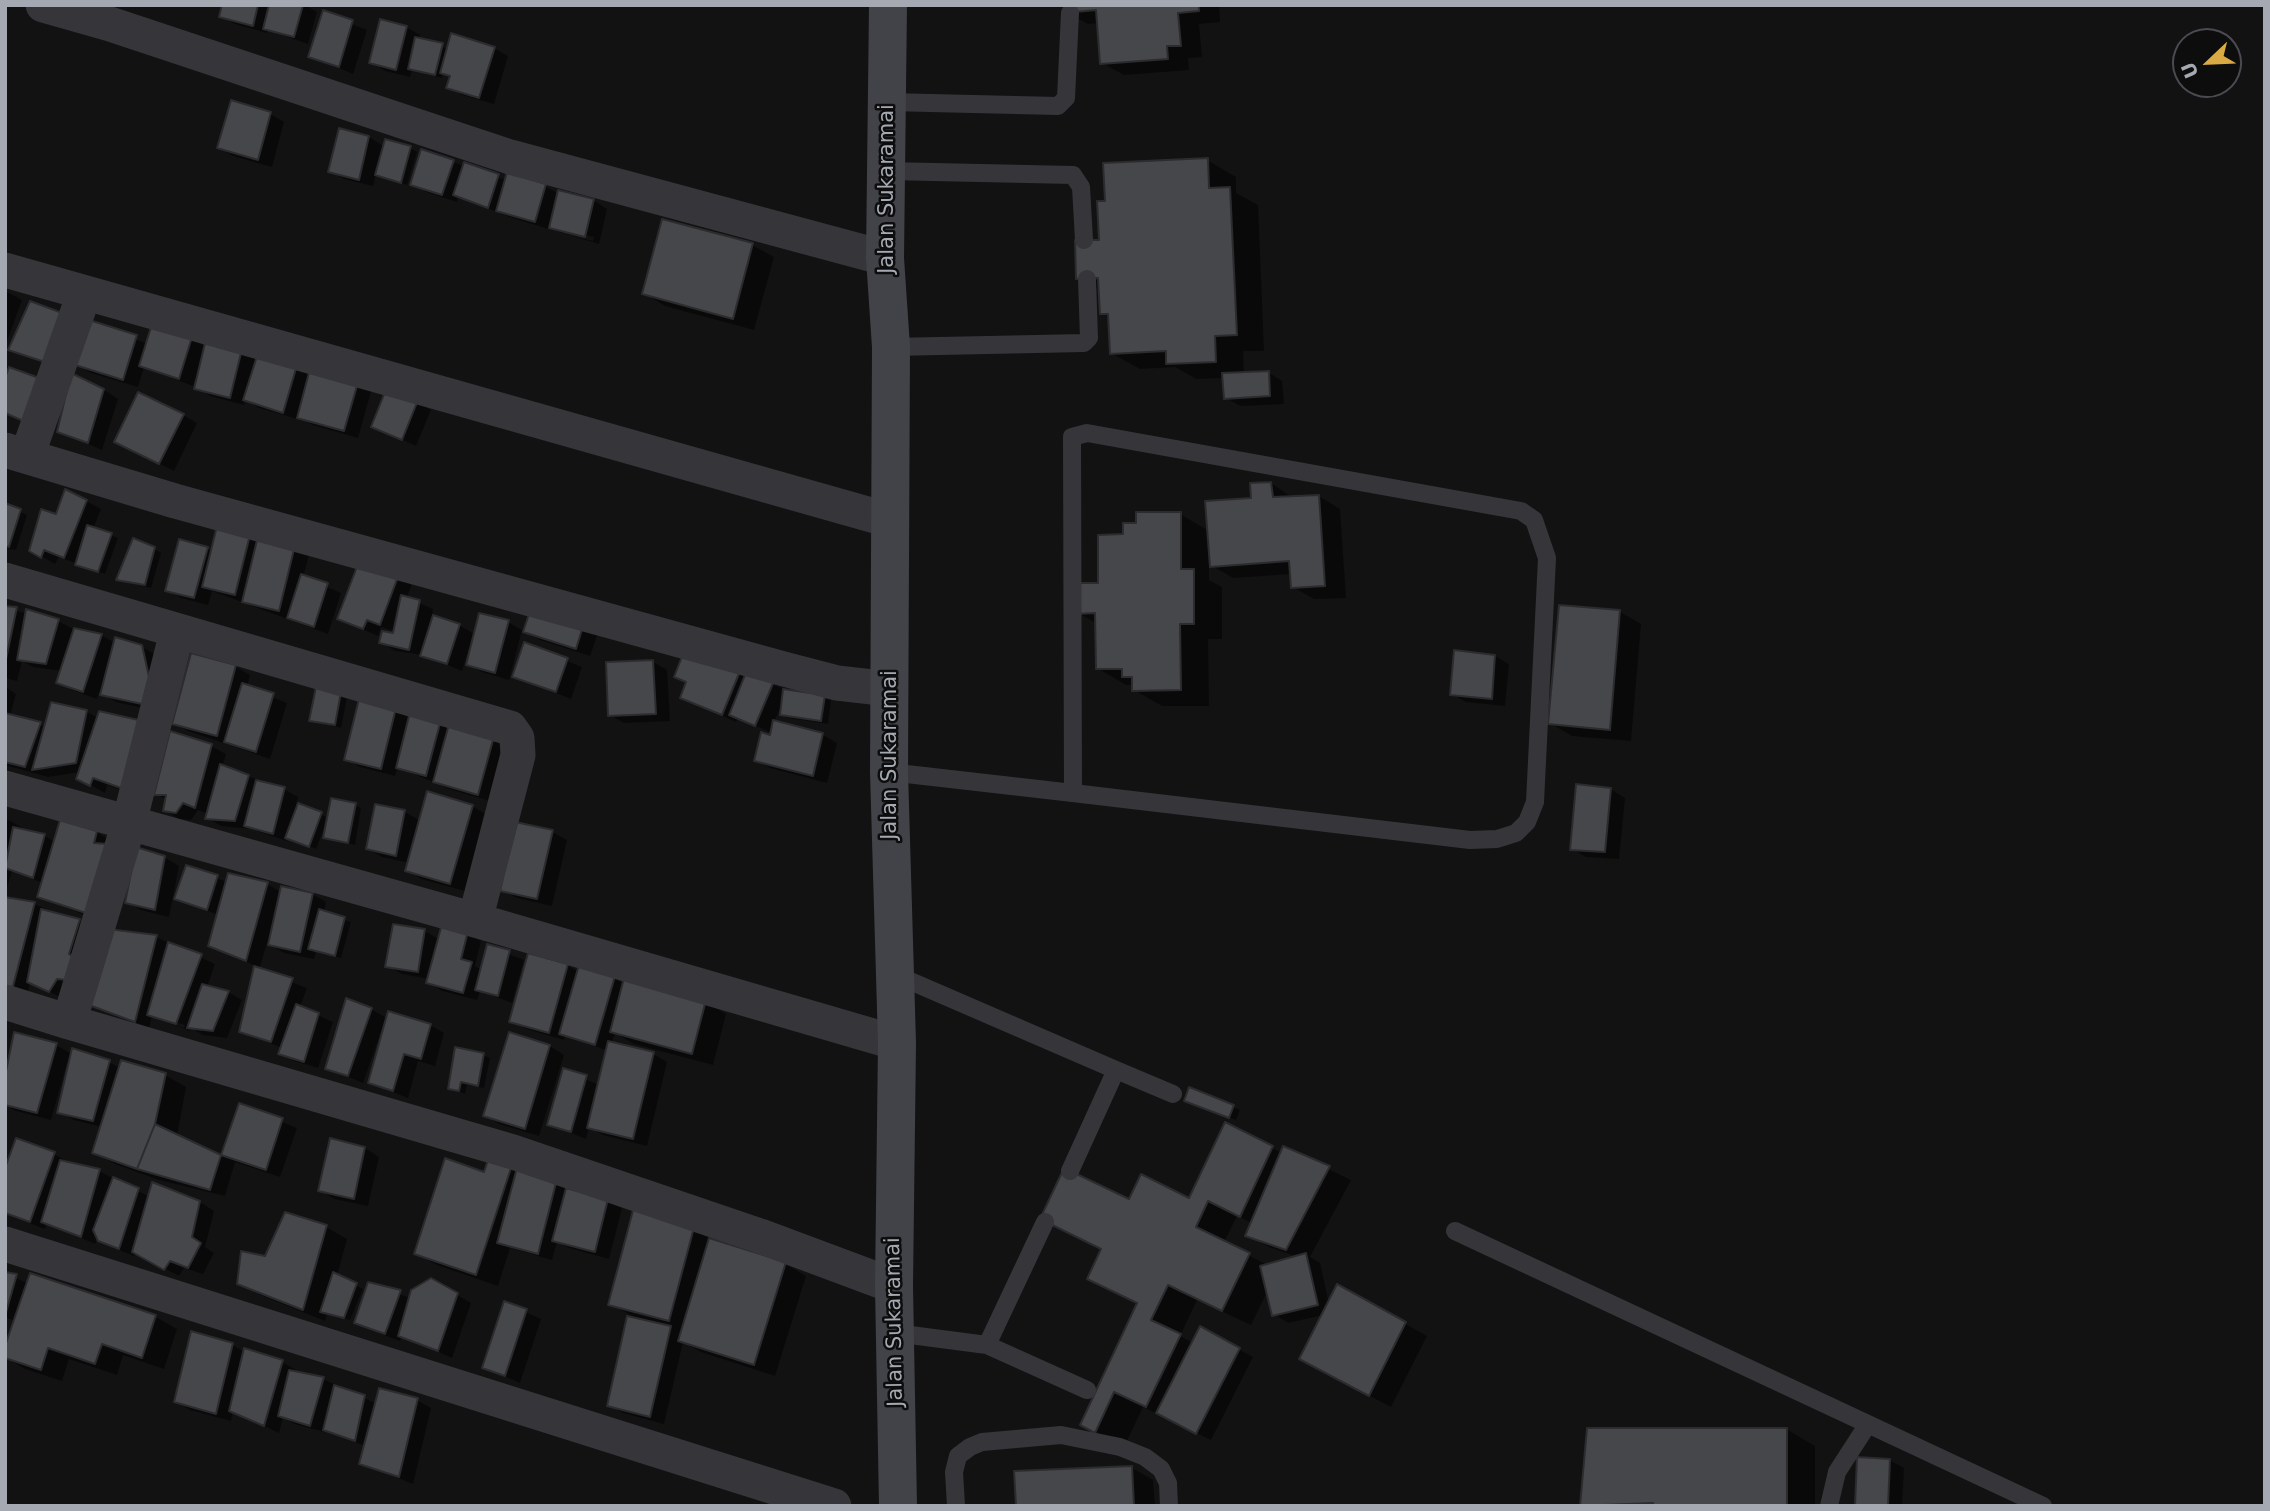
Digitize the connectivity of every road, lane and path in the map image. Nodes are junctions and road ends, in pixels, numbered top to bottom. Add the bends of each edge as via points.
1 (43, 5) edge
2 (888, 5) edge
3 (1070, 13) dead end
4 (888, 102) junction
5 (887, 170) junction
6 (1084, 240) dead end
7 (885, 258) junction
8 (5, 270) edge
9 (1087, 279) dead end
10 (83, 294) junction
11 (891, 347) junction
12 (16, 453) edge
13 (889, 520) junction
14 (5, 580) edge
15 (177, 632) junction
16 (890, 689) junction
17 (889, 772) junction
18 (5, 788) edge
19 (1073, 793) junction
20 (129, 824) junction
21 (475, 920) junction
22 (894, 974) junction
23 (5, 1002) edge
24 (69, 1022) junction
25 (897, 1043) junction
26 (1116, 1070) junction
27 (1173, 1094) dead end
28 (1070, 1171) dead end
29 (1045, 1222) dead end
30 (1455, 1231) dead end
31 (5, 1244) edge
32 (894, 1286) junction
33 (895, 1333) junction
34 (987, 1345) junction
35 (1087, 1390) dead end
36 (1868, 1424) junction
37 (834, 1506) edge
38 (898, 1506) edge
39 (956, 1506) edge
40 (1168, 1506) edge
41 (1829, 1506) edge
42 (2043, 1506) edge

1 - 7 street via 510,157
2 - 4 street, Jalan Sukaramai
3 - 4 lane via 1066,98 1058,106
4 - 5 street, Jalan Sukaramai
5 - 6 lane via 1073,175 1081,187
5 - 7 street, Jalan Sukaramai
7 - 11 street, Jalan Sukaramai
8 - 10 street
9 - 11 lane via 1089,338 1084,343
10 - 12 street
10 - 13 street
11 - 13 street, Jalan Sukaramai
12 - 16 street via 784,669 837,683
13 - 16 street, Jalan Sukaramai
14 - 15 street
15 - 20 street
15 - 21 street via 510,728 517,738 518,755
16 - 17 street, Jalan Sukaramai
17 - 19 lane
17 - 22 street, Jalan Sukaramai
18 - 20 street
19 - 19 lane via 1470,840 1516,833 1527,822 1536,789 1547,558 1534,520 1521,511 1087,433 1072,437
20 - 21 street
20 - 24 street
21 - 25 street
22 - 25 street, Jalan Sukaramai
22 - 26 lane
23 - 24 street
24 - 32 street via 513,1152
25 - 32 street, Jalan Sukaramai
26 - 27 lane
26 - 28 lane
29 - 34 lane
30 - 36 lane
31 - 37 street
32 - 33 street, Jalan Sukaramai
33 - 34 lane
33 - 38 street, Jalan Sukaramai
34 - 35 lane
36 - 41 lane via 1837,1472
36 - 42 lane
39 - 40 lane via 954,1472 958,1456 970,1447 1061,1435 1145,1457 1161,1469 1168,1483

